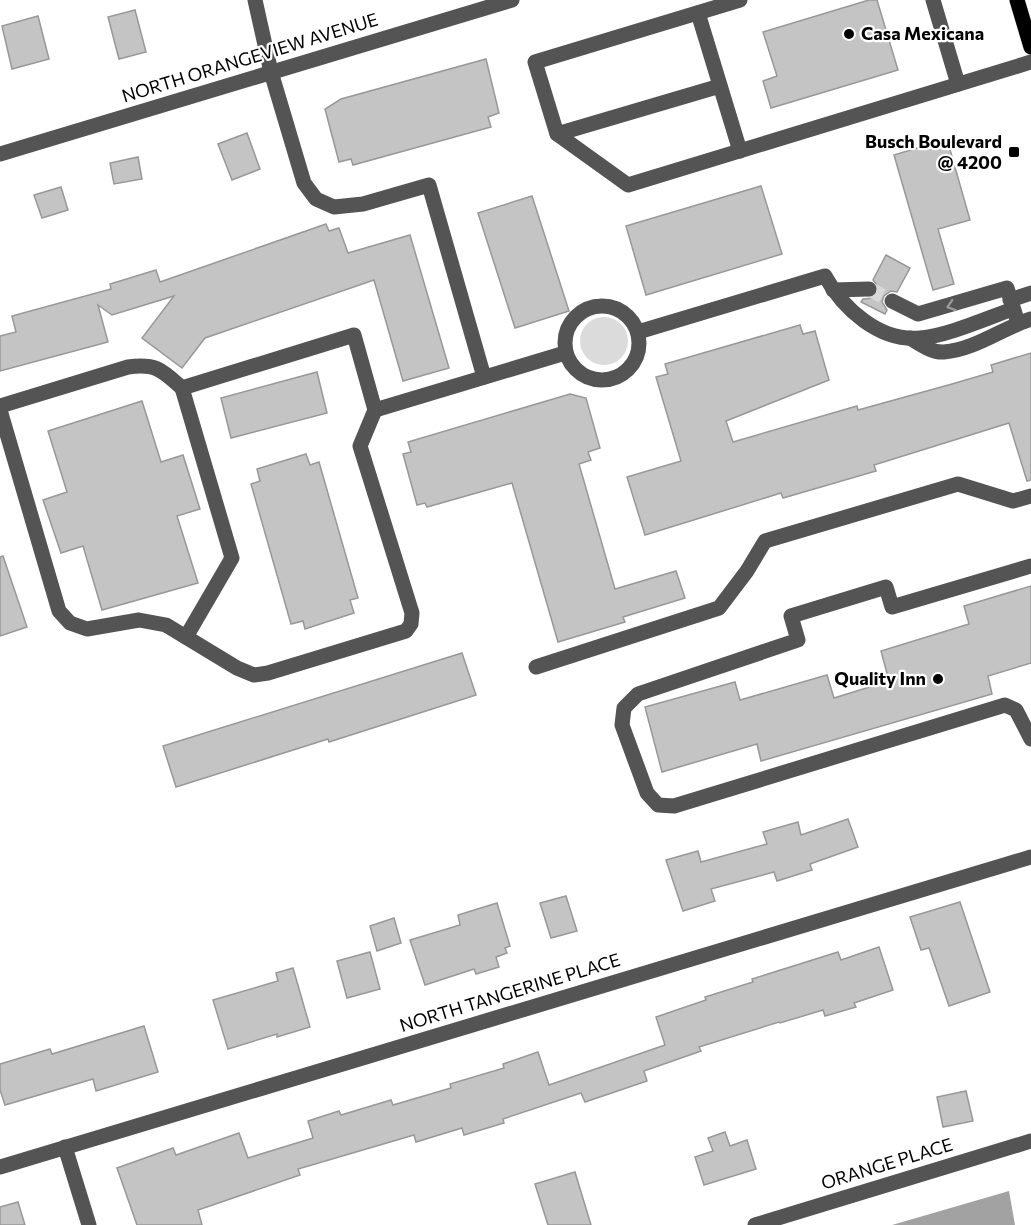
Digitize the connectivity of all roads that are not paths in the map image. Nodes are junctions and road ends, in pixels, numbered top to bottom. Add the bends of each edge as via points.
1 (255, 0) edge
2 (512, 0) edge
3 (740, 0) edge
4 (933, 0) edge
5 (1017, 0) edge
6 (698, 13) junction
7 (1031, 46) edge
8 (1031, 62) edge
9 (272, 72) junction
10 (958, 84) junction
11 (720, 86) junction
12 (557, 135) junction
13 (740, 152) junction
14 (0, 154) edge
15 (869, 289) tunnel mouth
16 (833, 290) junction
17 (1031, 292) edge
18 (892, 301) tunnel mouth
19 (1016, 308) edge
20 (928, 313) junction
21 (638, 332) junction
22 (910, 338) junction
23 (565, 353) junction
24 (484, 377) junction
25 (182, 388) junction
26 (0, 408) edge
27 (375, 410) junction
28 (1031, 496) edge
29 (1031, 566) edge
30 (186, 637) junction
31 (536, 667) dead end
32 (1031, 739) edge
33 (1031, 856) edge
34 (1031, 1141) edge
35 (65, 1147) junction
36 (0, 1167) edge
37 (792, 1219) edge
38 (89, 1225) edge
39 (755, 1225) edge

1 - 9 street
2 - 9 street, NORTH ORANGEVIEW AVENUE
3 - 6 street
4 - 10 street
5 - 7 main road
6 - 11 street
6 - 12 street via 535,62
8 - 10 street
9 - 14 street, NORTH ORANGEVIEW AVENUE
9 - 24 street via 304,183 316,199 334,207 363,204 429,185
10 - 13 street
11 - 12 street
11 - 13 street
12 - 13 street via 628,186
15 - 16 street
16 - 21 street via 825,276
16 - 22 street via 870,324 886,333
17 - 19 street
18 - 20 street via 918,314
19 -> 20 street
19 - 22 street via 933,336
20 - 22 street via 912,323
21 - 23 street via 622,312 598,305 585,309 567,327
21 - 23 street via 639,350 632,366 612,380 589,379 578,373
23 - 24 street
24 - 27 street
25 - 26 street via 161,370 146,364
25 - 27 street via 354,334
25 - 30 street via 232,558
26 - 30 street via 59,611 70,623 87,629 139,620 166,625
27 - 30 street via 360,446 412,613 406,631 254,675
28 - 31 street via 1013,501 958,484 765,541 719,608
29 - 32 street via 892,607 886,587 790,616 798,640 638,694 624,708 622,725 647,793 658,805 674,806 1005,705 1016,710
33 - 35 street, NORTH TANGERINE PLACE
34 - 37 street, ORANGE PLACE
35 - 36 street, NORTH TANGERINE PLACE
35 - 38 street
37 - 39 street, ORANGE PLACE

